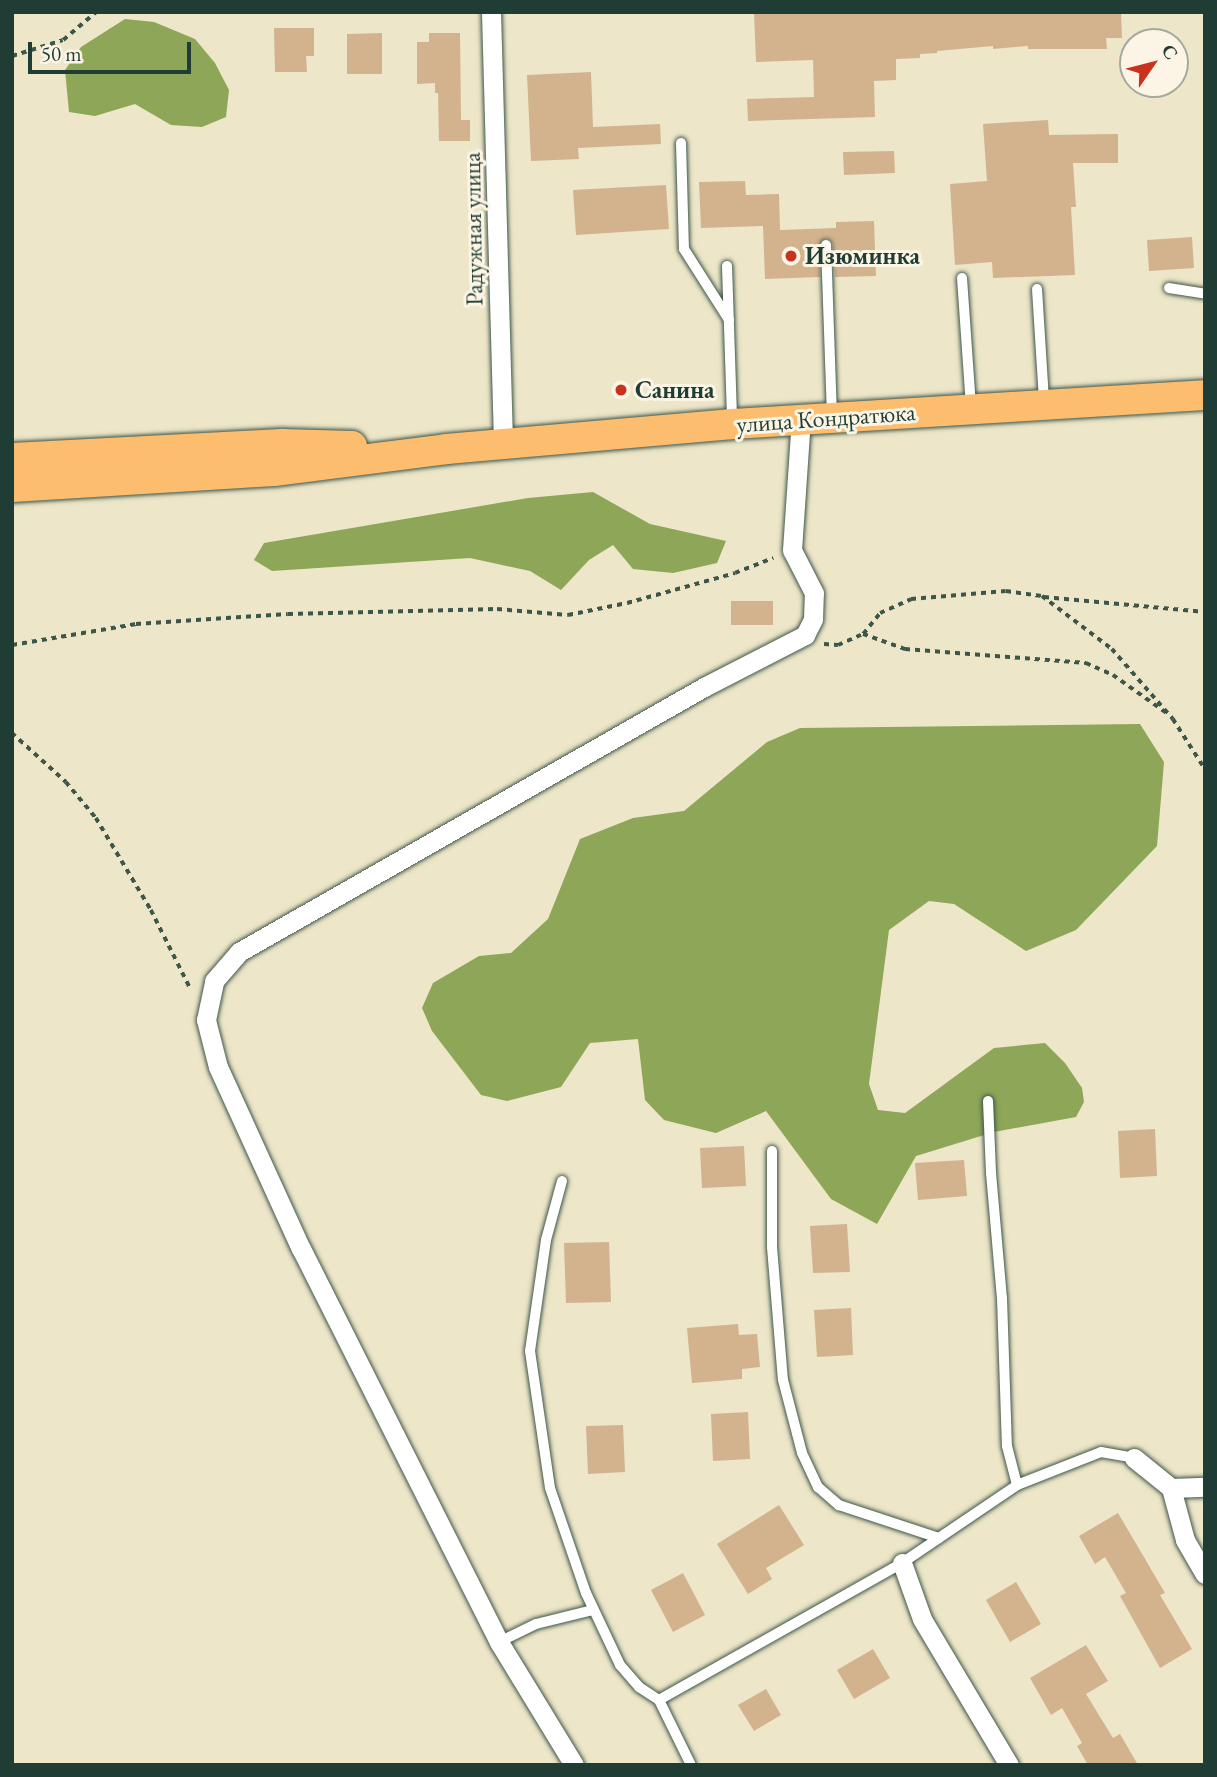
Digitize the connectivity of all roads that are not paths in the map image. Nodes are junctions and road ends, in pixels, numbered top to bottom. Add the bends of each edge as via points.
1 (491, 12) edge
2 (681, 143) dead end
3 (826, 245) dead end
4 (727, 266) dead end
5 (962, 278) dead end
6 (1169, 288) dead end
7 (1037, 289) dead end
8 (1205, 294) edge
9 (729, 320) junction
10 (1205, 395) edge
11 (1044, 404) junction
12 (971, 408) junction
13 (832, 416) junction
14 (802, 419) junction
15 (732, 424) junction
16 (503, 445) junction
17 (447, 449) junction
18 (12, 458) edge
19 (12, 488) edge
20 (988, 1101) dead end
21 (772, 1151) dead end
22 (562, 1181) dead end
23 (1134, 1458) joint
24 (1017, 1486) junction
25 (1205, 1487) edge
26 (1171, 1488) junction
27 (939, 1538) junction
28 (902, 1563) junction
29 (1205, 1574) edge
30 (593, 1609) junction
31 (499, 1643) junction
32 (659, 1700) junction
33 (574, 1765) edge
34 (691, 1765) edge
35 (1009, 1765) edge

1 - 16 street, Радужная улица
2 - 9 lane via 684,249
3 - 13 lane
4 - 9 lane
5 - 12 lane
6 - 8 lane
7 - 11 lane
9 - 15 lane
10 - 11 main road, улица Кондратюка
11 - 12 main road, улица Кондратюка
12 - 13 main road, улица Кондратюка
13 - 14 main road, улица Кондратюка
14 - 15 main road, улица Кондратюка
14 - 31 street via 792,550 814,593 813,619 805,635 704,687 239,952 214,981 206,1020 218,1067 301,1249
15 - 16 main road, улица Кондратюка
16 - 17 main road, улица Кондратюка
17 - 18 main road via 282,444
17 - 19 main road via 274,471
20 - 24 lane via 1007,1446
21 - 27 lane via 772,1247 783,1380 802,1452 818,1487 839,1505
22 - 30 lane via 546,1240 530,1351 550,1488
23 - 24 lane via 1101,1452
23 - 26 street
24 - 27 lane
25 - 26 street
26 - 29 street via 1185,1540
27 - 28 lane
28 - 32 lane
28 - 35 street via 922,1619
30 - 31 lane via 536,1624
30 - 32 lane via 620,1665 639,1687
31 - 33 street
32 - 34 lane

